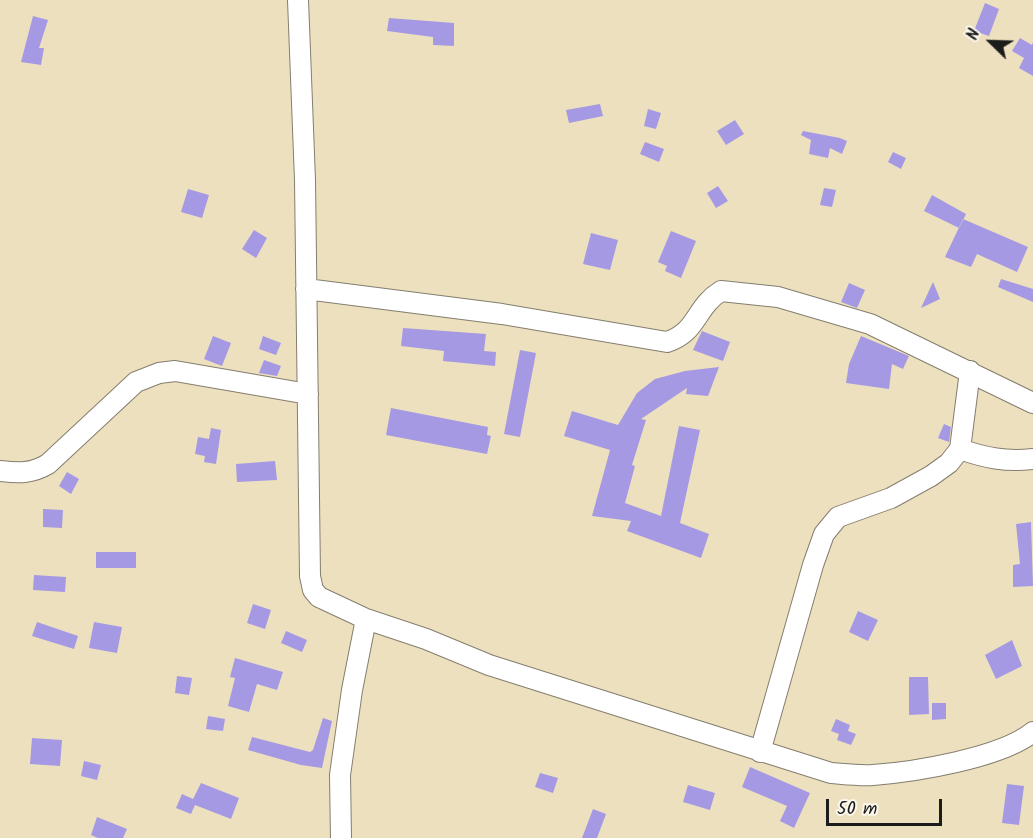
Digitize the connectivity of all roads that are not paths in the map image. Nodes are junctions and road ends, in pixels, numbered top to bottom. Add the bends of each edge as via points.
1 (297, 0) edge
2 (306, 289) junction
3 (970, 371) junction
4 (308, 394) junction
5 (1033, 403) edge
6 (960, 449) junction
7 (1033, 459) edge
8 (0, 471) edge
9 (366, 619) junction
10 (1033, 732) edge
11 (760, 752) junction
12 (341, 838) edge

1 - 2 street
2 - 3 street via 502,314 667,342 681,337 695,324 700,309 721,291 778,297 870,324
2 - 4 street
3 - 5 street
3 - 6 street
4 - 8 street via 175,371 159,373 136,382 48,464 23,473
4 - 9 street via 313,590 319,597
6 - 7 street via 984,458
6 - 11 street via 931,476 891,498 844,514 828,527 813,565
9 - 11 street via 489,665
9 - 12 street via 340,775
10 - 11 street via 1019,743 985,754 872,775 831,773

